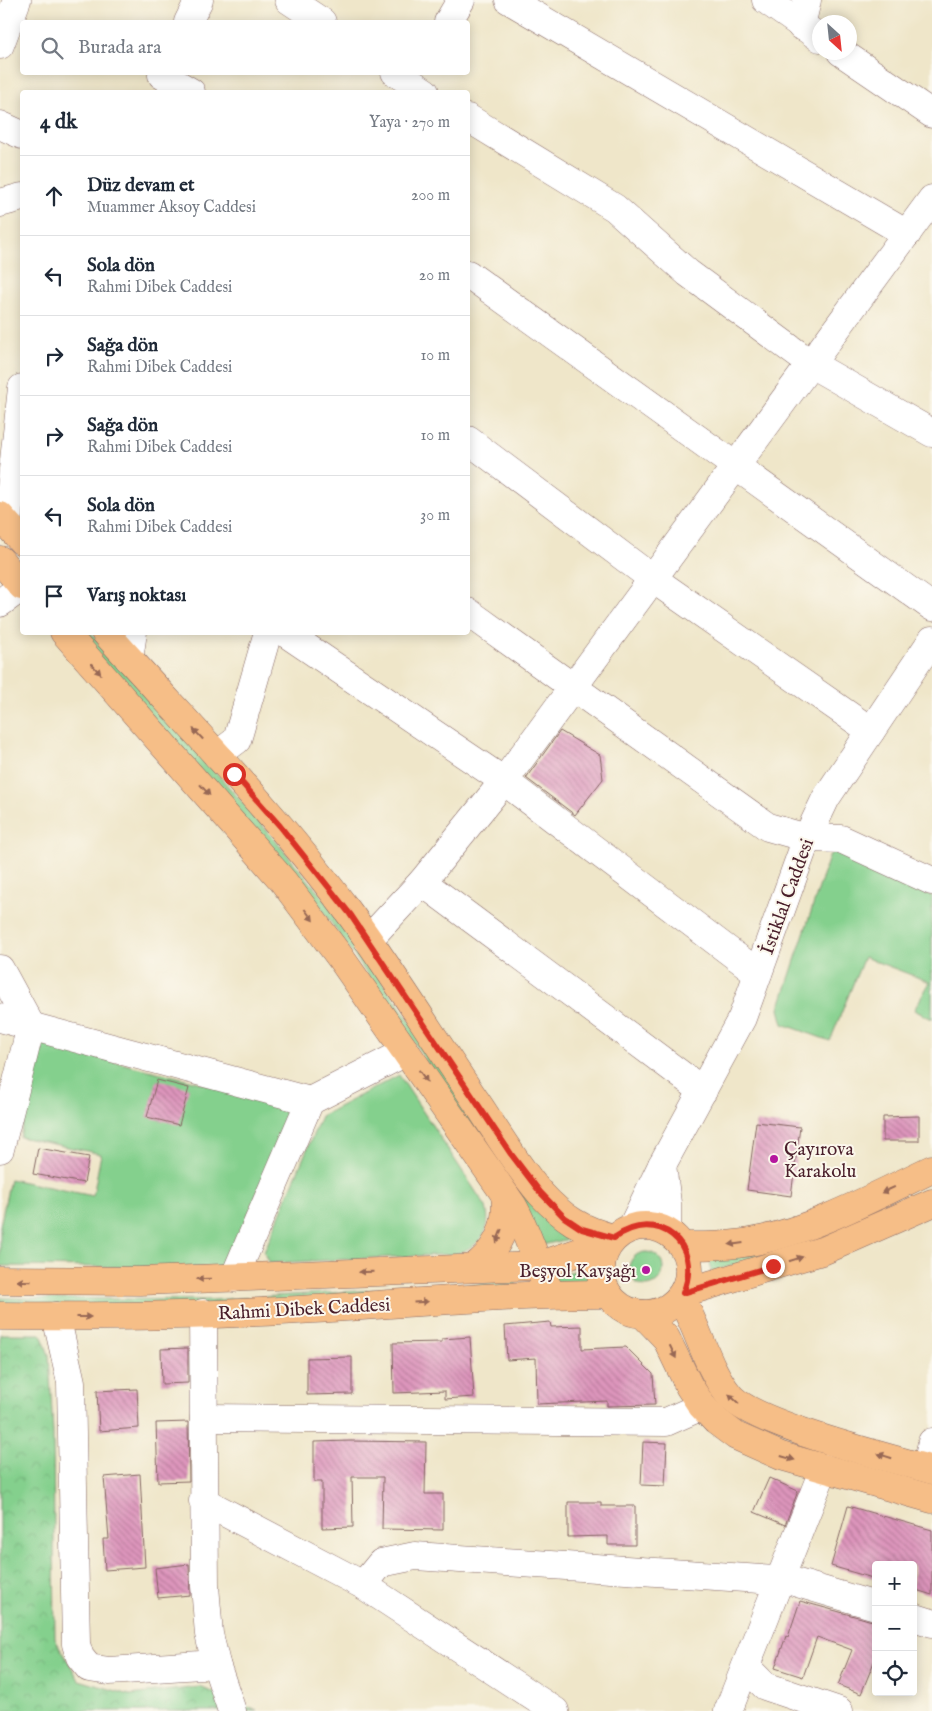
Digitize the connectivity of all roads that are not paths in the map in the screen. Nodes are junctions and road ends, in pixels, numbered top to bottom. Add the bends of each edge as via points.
1 (17, 0) edge
2 (199, 0) edge
3 (289, 0) edge
4 (462, 0) edge
5 (509, 0) edge
6 (766, 0) edge
7 (189, 20) edge
8 (319, 20) edge
9 (449, 20) edge
10 (809, 21) edge
11 (0, 44) edge
12 (854, 60) edge
13 (159, 80) edge
14 (186, 90) edge
15 (930, 106) edge
16 (470, 119) edge
17 (0, 126) edge
18 (20, 134) edge
19 (20, 198) edge
20 (932, 199) edge
21 (0, 203) edge
22 (907, 234) junction
23 (470, 275) edge
24 (811, 364) junction
25 (20, 411) edge
26 (932, 433) edge
27 (470, 442) edge
28 (737, 466) junction
29 (10, 527) edge
30 (0, 560) edge
31 (653, 579) junction
32 (20, 584) edge
33 (20, 588) edge
34 (0, 604) edge
35 (932, 607) edge
36 (470, 613) edge
37 (67, 635) edge
38 (108, 635) edge
39 (133, 635) edge
40 (267, 635) edge
41 (288, 635) edge
42 (932, 640) edge
43 (129, 659) junction
44 (574, 687) junction
45 (871, 731) junction
46 (217, 755) junction
47 (504, 781) junction
48 (807, 838) junction
49 (932, 881) edge
50 (422, 882) junction
51 (368, 940) junction
52 (0, 969) edge
53 (758, 973) junction
54 (0, 1018) edge
55 (31, 1026) junction
56 (406, 1052) junction
57 (703, 1090) junction
58 (310, 1101) junction
59 (0, 1149) edge
60 (662, 1165) junction
61 (932, 1169) edge
62 (505, 1195) junction
63 (932, 1203) edge
64 (617, 1238) junction
65 (675, 1239) junction
66 (538, 1266) junction
67 (473, 1268) junction
68 (234, 1278) junction
69 (0, 1280) edge
70 (551, 1294) junction
71 (608, 1294) junction
72 (682, 1295) junction
73 (203, 1314) junction
74 (643, 1314) junction
75 (0, 1316) edge
76 (56, 1316) junction
77 (702, 1406) junction
78 (204, 1418) junction
79 (932, 1442) edge
80 (824, 1468) junction
81 (930, 1469) edge
82 (932, 1499) edge
83 (203, 1501) junction
84 (780, 1581) junction
85 (364, 1585) junction
86 (872, 1605) edge
87 (917, 1618) edge
88 (932, 1623) edge
89 (216, 1664) junction
90 (746, 1667) junction
91 (232, 1711) edge
92 (555, 1711) edge
93 (728, 1711) edge
94 (839, 1711) edge

1 - 11 street
2 - 7 street
3 - 8 street
4 - 9 street
5 - 22 street
6 - 10 street
12 - 15 street
13 - 14 street
16 - 24 street via 615,208 688,273
17 - 18 street
19 - 21 street
20 - 22 street
22 - 24 street
23 - 28 street
24 - 26 street
24 - 28 street
25 - 29 street
27 - 31 street
28 - 31 street
28 - 35 street
30 - 32 main road
31 - 44 street
31 - 45 street
33 - 34 street
36 - 44 street
37 -> 56 main road via 283,881
38 - 43 main road
39 - 43 street
40 - 46 street via 237,740
41 - 47 street
42 - 45 street, İstiklal Caddesi
46 -> 43 main road
44 - 47 street
44 - 48 street via 768,828
45 - 48 street, İstiklal Caddesi via 826,798
46 - 51 main road via 280,826
47 - 50 street
47 - 53 street
48 - 49 street via 841,839
48 - 53 street, İstiklal Caddesi
50 - 51 street
50 - 57 street
51 - 64 main road via 511,1154 540,1192 564,1217 582,1229
52 - 55 street
53 - 57 street, İstiklal Caddesi via 742,1018
54 - 55 street
55 - 58 street
55 - 59 street
56 - 58 street
56 -> 62 main road
57 - 60 street, İstiklal Caddesi
58 - 68 street
60 - 64 street, İstiklal Caddesi
60 - 65 street
61 -> 65 main road, Rahmi Dibek Caddesi via 814,1222 757,1241 729,1245
62 - 66 main road via 521,1220
62 -> 67 main road via 507,1212 499,1240 488,1257
72 -> 63 main road via 825,1250
64 - 65 main road, Rahmi Dibek Caddesi via 646,1225
64 - 66 main road, Rahmi Dibek Caddesi
64 - 71 main road via 600,1262 600,1275
65 - 72 main road via 688,1258 690,1270
66 - 67 main road, Rahmi Dibek Caddesi
66 - 70 main road
67 -> 68 main road, Rahmi Dibek Caddesi
68 -> 69 main road, Rahmi Dibek Caddesi
70 - 71 main road, Rahmi Dibek Caddesi
73 -> 70 main road, Rahmi Dibek Caddesi
71 - 74 main road via 625,1310
72 - 74 main road via 664,1310
81 -> 72 main road via 777,1423 744,1408 730,1397 710,1366
76 -> 73 main road, Rahmi Dibek Caddesi
73 - 78 street
74 -> 77 main road via 666,1338
75 - 76 main road, Rahmi Dibek Caddesi
76 - 89 street via 71,1382 76,1644 80,1657 89,1668 109,1671
77 - 78 street via 666,1422
77 -> 80 main road via 716,1421 756,1446
78 - 83 street
79 - 81 street
80 - 82 main road
80 - 84 street
83 - 85 street
83 - 89 street via 205,1586 209,1634
84 - 85 street via 415,1556 381,1563
84 - 86 street via 791,1581
84 - 90 street
85 - 92 street
87 - 88 street
89 - 91 street
90 - 93 street
90 - 94 street via 765,1686

